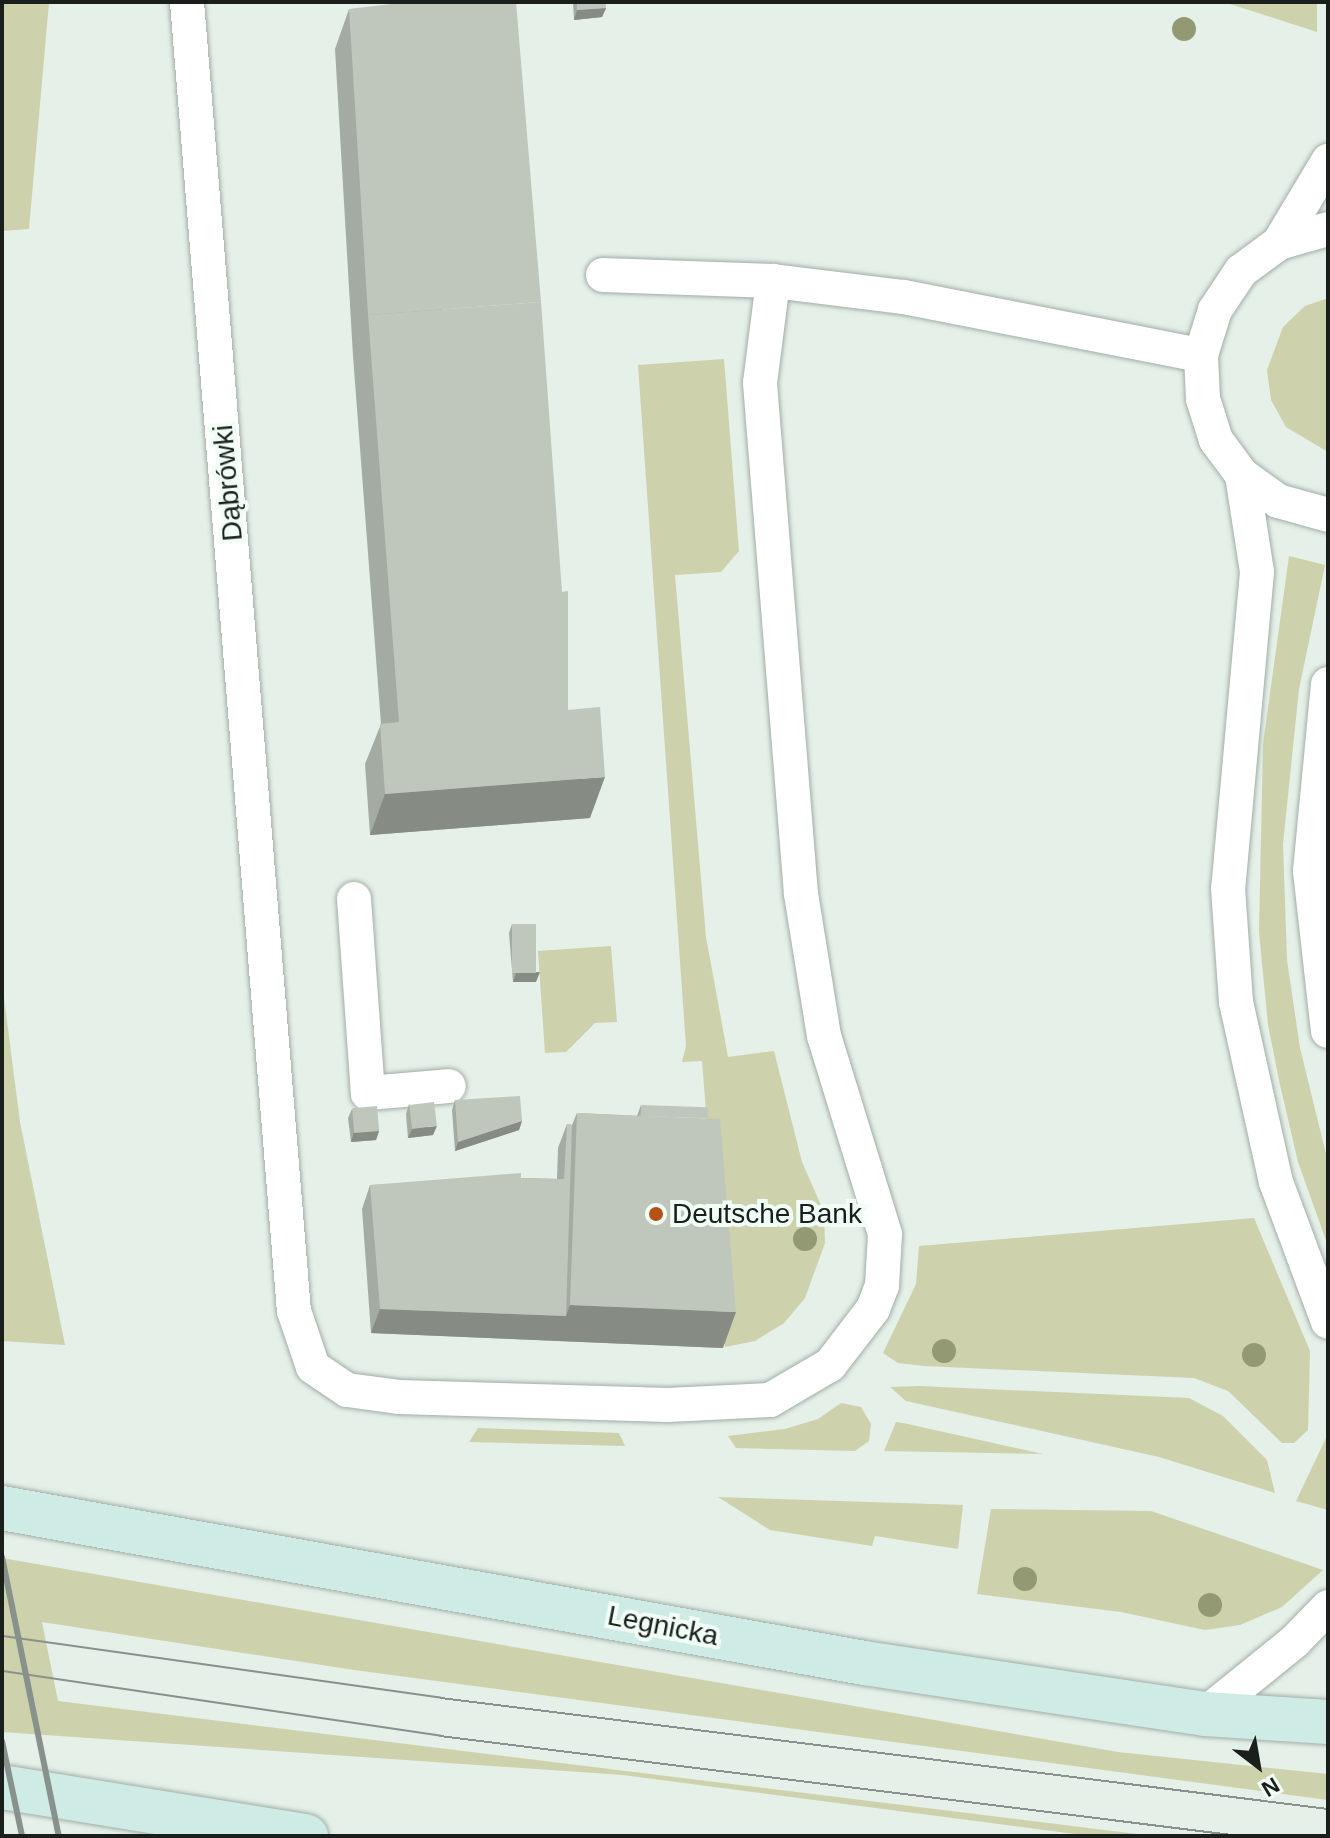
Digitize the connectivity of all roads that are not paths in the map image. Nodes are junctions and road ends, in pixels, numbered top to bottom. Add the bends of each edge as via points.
1 (187, 2) edge
2 (1328, 161) edge
3 (1328, 229) edge
4 (1279, 243) junction
5 (603, 275) dead end
6 (773, 281) junction
7 (1201, 355) junction
8 (1242, 475) junction
9 (1328, 515) edge
10 (1328, 684) edge
11 (354, 899) dead end
12 (1328, 1031) edge
13 (449, 1086) dead end
14 (1328, 1322) edge
15 (2, 1508) edge
16 (1328, 1607) edge
17 (1205, 1714) junction
18 (1328, 1722) edge
19 (2, 1787) edge
20 (306, 1836) edge

1 - 6 lane, Dąbrówki via 296,1325 313,1367 334,1384 399,1397 770,1400 803,1385 843,1351 873,1309 882,1286 885,1234 824,1036 801,894 760,383
2 - 4 lane
3 - 4 lane
4 - 7 lane via 1241,271 1215,310
5 - 6 lane
6 - 7 lane via 904,297
7 - 8 lane via 1203,399 1216,440
8 - 9 lane via 1278,501
8 - 14 lane via 1257,572 1228,888 1236,1002 1276,1182
10 - 12 lane via 1310,871
11 - 13 lane via 368,1093
15 - 17 main road, Legnicka via 864,1663
16 - 17 lane
17 - 18 main road, Legnicka
19 - 20 main road

